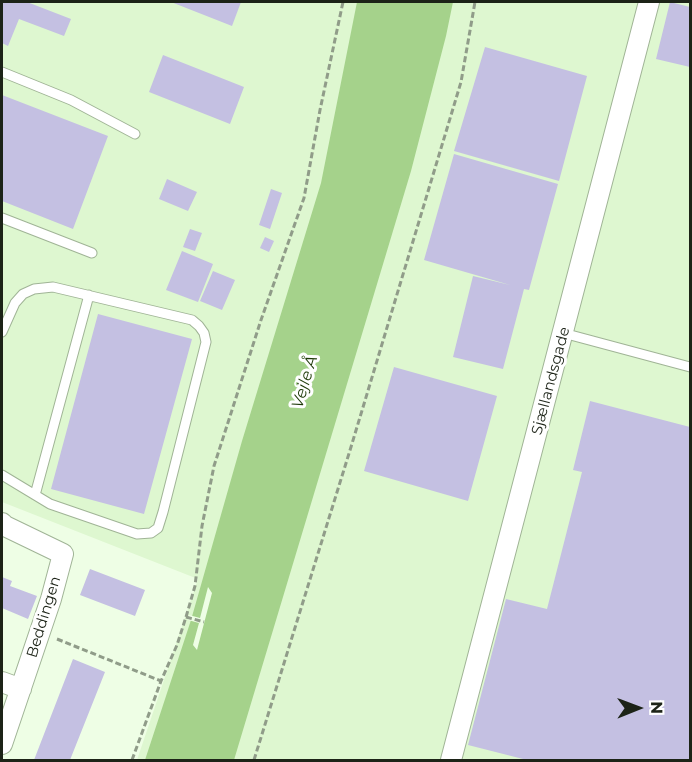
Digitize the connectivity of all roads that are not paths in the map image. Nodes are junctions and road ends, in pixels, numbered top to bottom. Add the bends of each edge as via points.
1 (649, 2) edge
2 (2, 72) edge
3 (135, 134) dead end
4 (2, 218) edge
5 (92, 253) dead end
6 (89, 296) junction
7 (2, 332) edge
8 (563, 333) junction
9 (690, 367) edge
10 (2, 475) edge
11 (34, 495) junction
12 (2, 523) edge
13 (2, 682) edge
14 (21, 689) junction
15 (2, 744) edge
16 (451, 760) edge

1 - 8 street, Sjællandsgade
2 - 3 lane via 71,100
4 - 5 lane
6 - 7 lane via 53,287 34,289 15,303
6 - 11 lane
6 - 11 lane via 192,320 204,333 206,342 163,512 158,528 137,534
8 - 9 lane
8 - 16 street, Sjællandsgade
10 - 11 lane
12 - 14 street, Beddingen via 63,554
13 - 14 street
14 - 15 street, Beddingen

